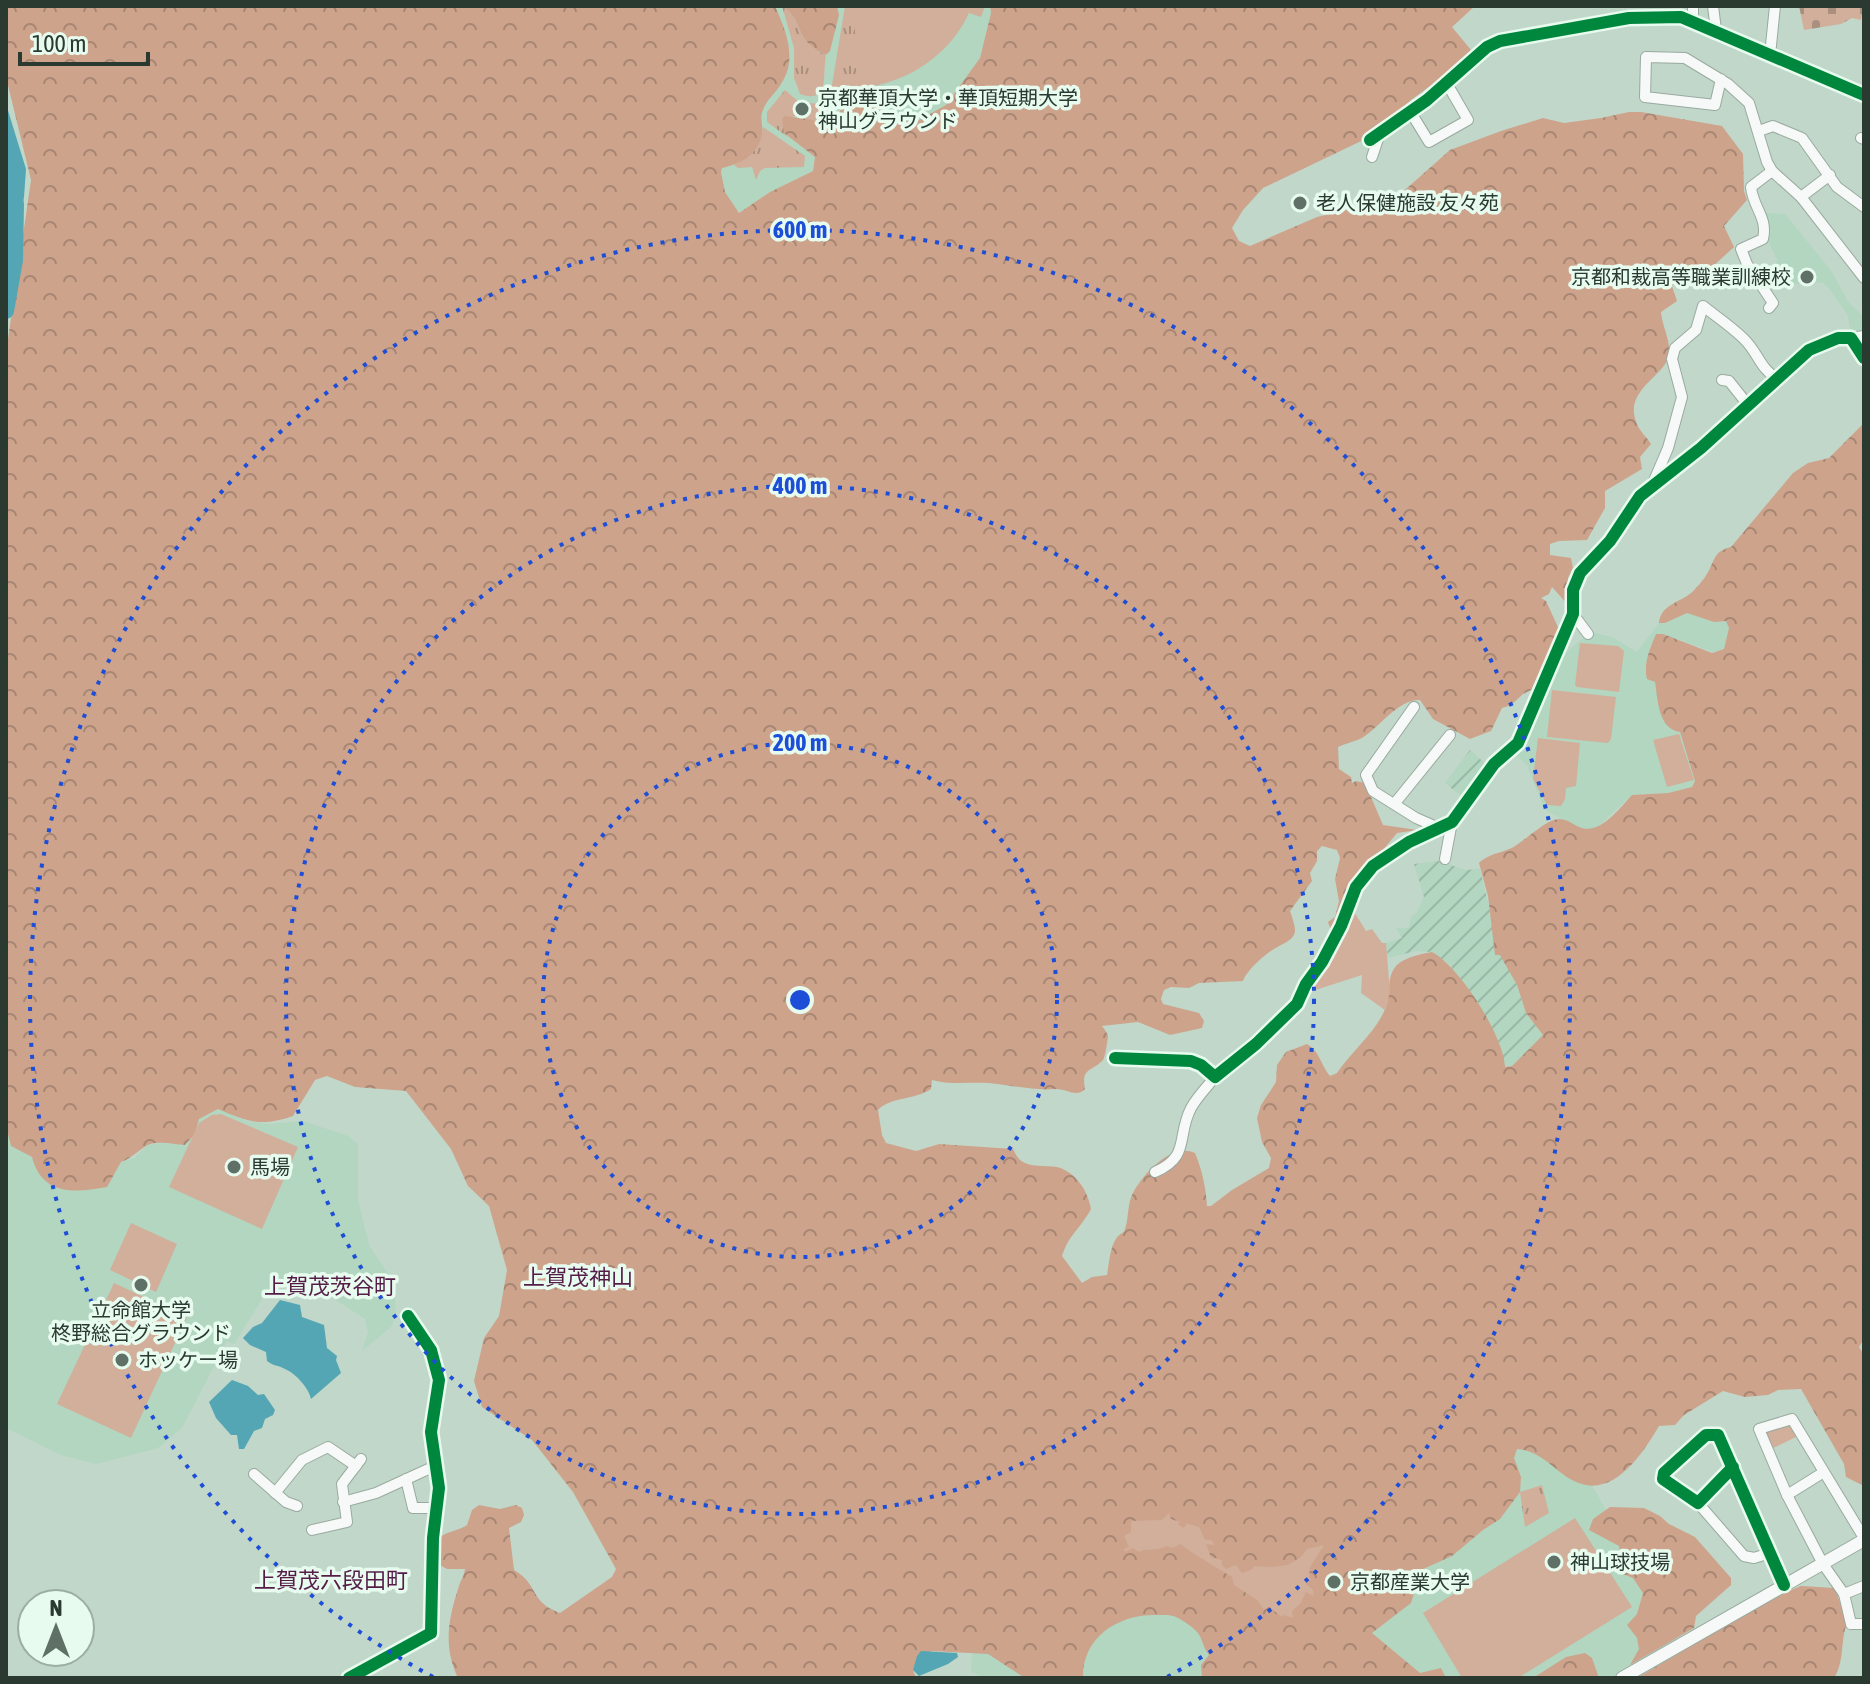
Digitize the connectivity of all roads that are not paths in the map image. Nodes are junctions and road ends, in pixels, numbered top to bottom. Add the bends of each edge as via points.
1 (1629, 6) edge
2 (1693, 6) edge
3 (1713, 6) edge
4 (1775, 6) edge
5 (1629, 18) junction
6 (1693, 22) junction
7 (1716, 30) junction
8 (1770, 55) junction
9 (1721, 79) junction
10 (1446, 82) junction
11 (1864, 85) edge
12 (1864, 95) edge
13 (1410, 111) junction
14 (1759, 131) junction
15 (1372, 157) dead end
16 (1772, 171) junction
17 (1830, 175) junction
18 (1801, 197) junction
19 (1864, 207) edge
20 (1864, 278) edge
21 (1769, 308) dead end
22 (1864, 336) edge
23 (1851, 338) junction
24 (1864, 358) edge
25 (1777, 379) junction
26 (1722, 380) dead end
27 (1748, 405) junction
28 (1647, 491) junction
29 (1573, 614) junction
30 (1588, 634) dead end
31 (1414, 707) dead end
32 (1450, 735) dead end
33 (1395, 803) junction
34 (1452, 822) junction
35 (1439, 828) junction
36 (1445, 859) dead end
37 (1115, 1058) dead end
38 (1215, 1077) junction
39 (1155, 1172) dead end
40 (408, 1316) dead end
41 (435, 1466) junction
42 (1733, 1467) junction
43 (1824, 1472) junction
44 (254, 1474) dead end
45 (406, 1479) junction
46 (275, 1493) junction
47 (1787, 1495) junction
48 (343, 1502) junction
49 (1698, 1503) junction
50 (297, 1506) dead end
51 (436, 1508) junction
52 (312, 1530) dead end
53 (1864, 1539) edge
54 (1770, 1553) junction
55 (1823, 1564) junction
56 (1784, 1585) junction
57 (1864, 1586) edge
58 (1844, 1594) junction
59 (1864, 1624) edge
60 (349, 1678) edge
61 (1622, 1678) edge

1 - 5 street
2 - 6 street
3 - 7 street
4 - 8 street
5 - 6 street via 1681,17
5 - 10 street via 1500,41
6 - 7 street
7 - 8 street
8 - 12 street
9 - 9 street via 1685,58 1646,57 1645,97 1715,105
9 - 14 street via 1749,103
10 - 13 street
10 - 13 street via 1468,120 1429,142
11 - 12 street
13 - 15 street via 1374,138
14 - 16 street
14 - 17 street via 1773,126 1802,138
16 - 18 street
16 - 21 street via 1751,187 1766,226 1763,239 1741,249 1773,303
17 - 18 street
17 - 19 street
18 - 20 street
22 - 23 street
23 - 24 street
23 - 25 street via 1809,350
25 - 27 street
25 - 28 street via 1763,370 1744,339 1703,306 1696,330 1675,348 1672,359 1682,397 1659,474
26 - 27 street via 1729,381
27 - 28 street
28 - 29 street via 1580,573 1573,590
29 - 30 street
29 - 34 street via 1518,743 1494,764
31 - 33 street via 1366,775 1373,791
32 - 33 street
33 - 35 street
34 - 35 street
34 - 36 street
35 - 38 street via 1373,866 1356,887 1341,926 1297,1004
37 - 38 street via 1191,1061
38 - 39 street via 1191,1108 1178,1156
40 - 41 street via 437,1367 431,1432
41 - 45 street
41 - 51 street
42 - 49 street
42 - 49 street via 1718,1435 1706,1435 1664,1473 1669,1485
42 - 54 street
43 - 47 street
43 - 47 street via 1792,1419 1759,1429
43 - 53 street
44 - 46 street
45 - 48 street
45 - 51 street via 413,1508
46 - 48 street via 302,1460 328,1447 358,1463 342,1484
46 - 50 street
47 - 55 street
48 - 52 street via 347,1522
49 - 54 street via 1744,1556
51 - 60 street via 431,1633
53 - 55 street
54 - 56 street
55 - 56 street
55 - 58 street
56 - 61 street
57 - 58 street
58 - 59 street via 1851,1624

